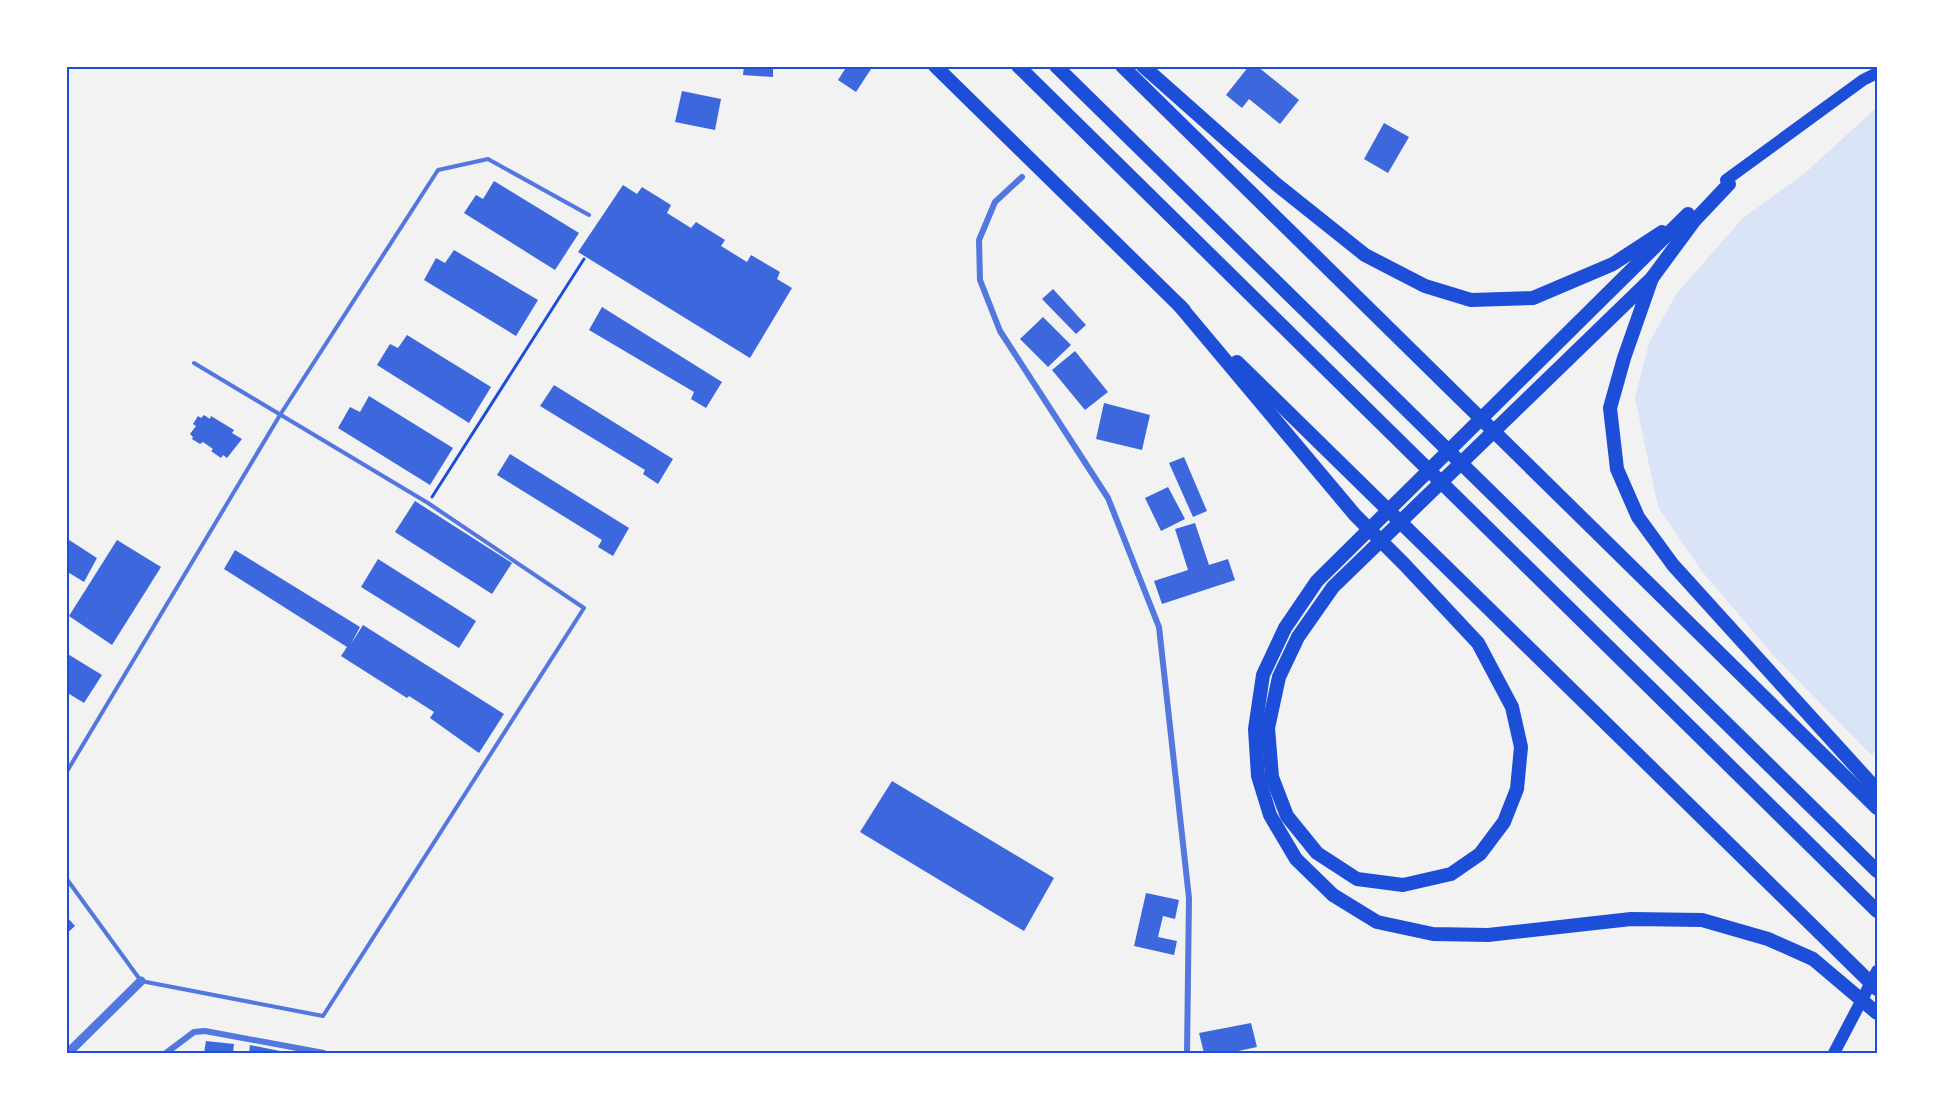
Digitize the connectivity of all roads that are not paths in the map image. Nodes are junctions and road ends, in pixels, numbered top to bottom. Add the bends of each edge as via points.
1 (935, 66) edge
2 (1018, 66) edge
3 (1056, 66) edge
4 (1122, 66) edge
5 (1143, 66) edge
6 (1877, 73) edge
7 (1022, 177) dead end
8 (1728, 182) junction
9 (1688, 214) junction
10 (589, 215) dead end
11 (1652, 278) junction
12 (1179, 305) junction
13 (194, 363) dead end
14 (280, 415) junction
15 (66, 773) edge
16 (1877, 789) edge
17 (1877, 808) edge
18 (1877, 871) edge
19 (66, 878) edge
20 (1876, 909) edge
21 (1877, 971) edge
22 (141, 981) junction
23 (1877, 989) edge
24 (1877, 1013) edge
25 (290, 1050) edge
26 (68, 1053) edge
27 (166, 1053) edge
28 (324, 1053) edge
29 (1186, 1053) edge
30 (1834, 1053) edge

1 - 12 highway
2 - 20 highway
3 - 18 highway
4 - 17 highway
5 - 9 highway via 1276,184 1365,255 1425,286 1471,300 1533,298 1613,264
6 - 8 main road
7 - 29 street via 995,202 979,240 980,280 1000,331 1108,498 1159,627 1189,898
8 - 9 highway
8 - 11 highway
9 - 24 highway via 1317,581 1285,628 1263,675 1255,729 1258,776 1270,815 1296,859 1333,895 1377,922 1433,933 1488,935 1631,919 1702,920 1768,939 1812,960
10 - 14 lane via 488,159 438,170
11 - 12 highway via 1333,587 1299,637 1279,677 1268,728 1272,777 1287,816 1317,854 1357,879 1403,885 1450,873 1480,854 1504,822 1517,789 1521,747 1512,707 1478,643 1405,565 1355,515
11 - 16 highway via 1610,408 1617,469 1638,517 1673,565
12 - 23 highway
13 - 14 lane
14 - 15 lane
14 - 22 lane via 428,503 584,608 323,1016
19 - 22 lane
21 - 30 main road
22 - 26 street
25 - 27 street via 205,1031 194,1032
25 - 28 street

